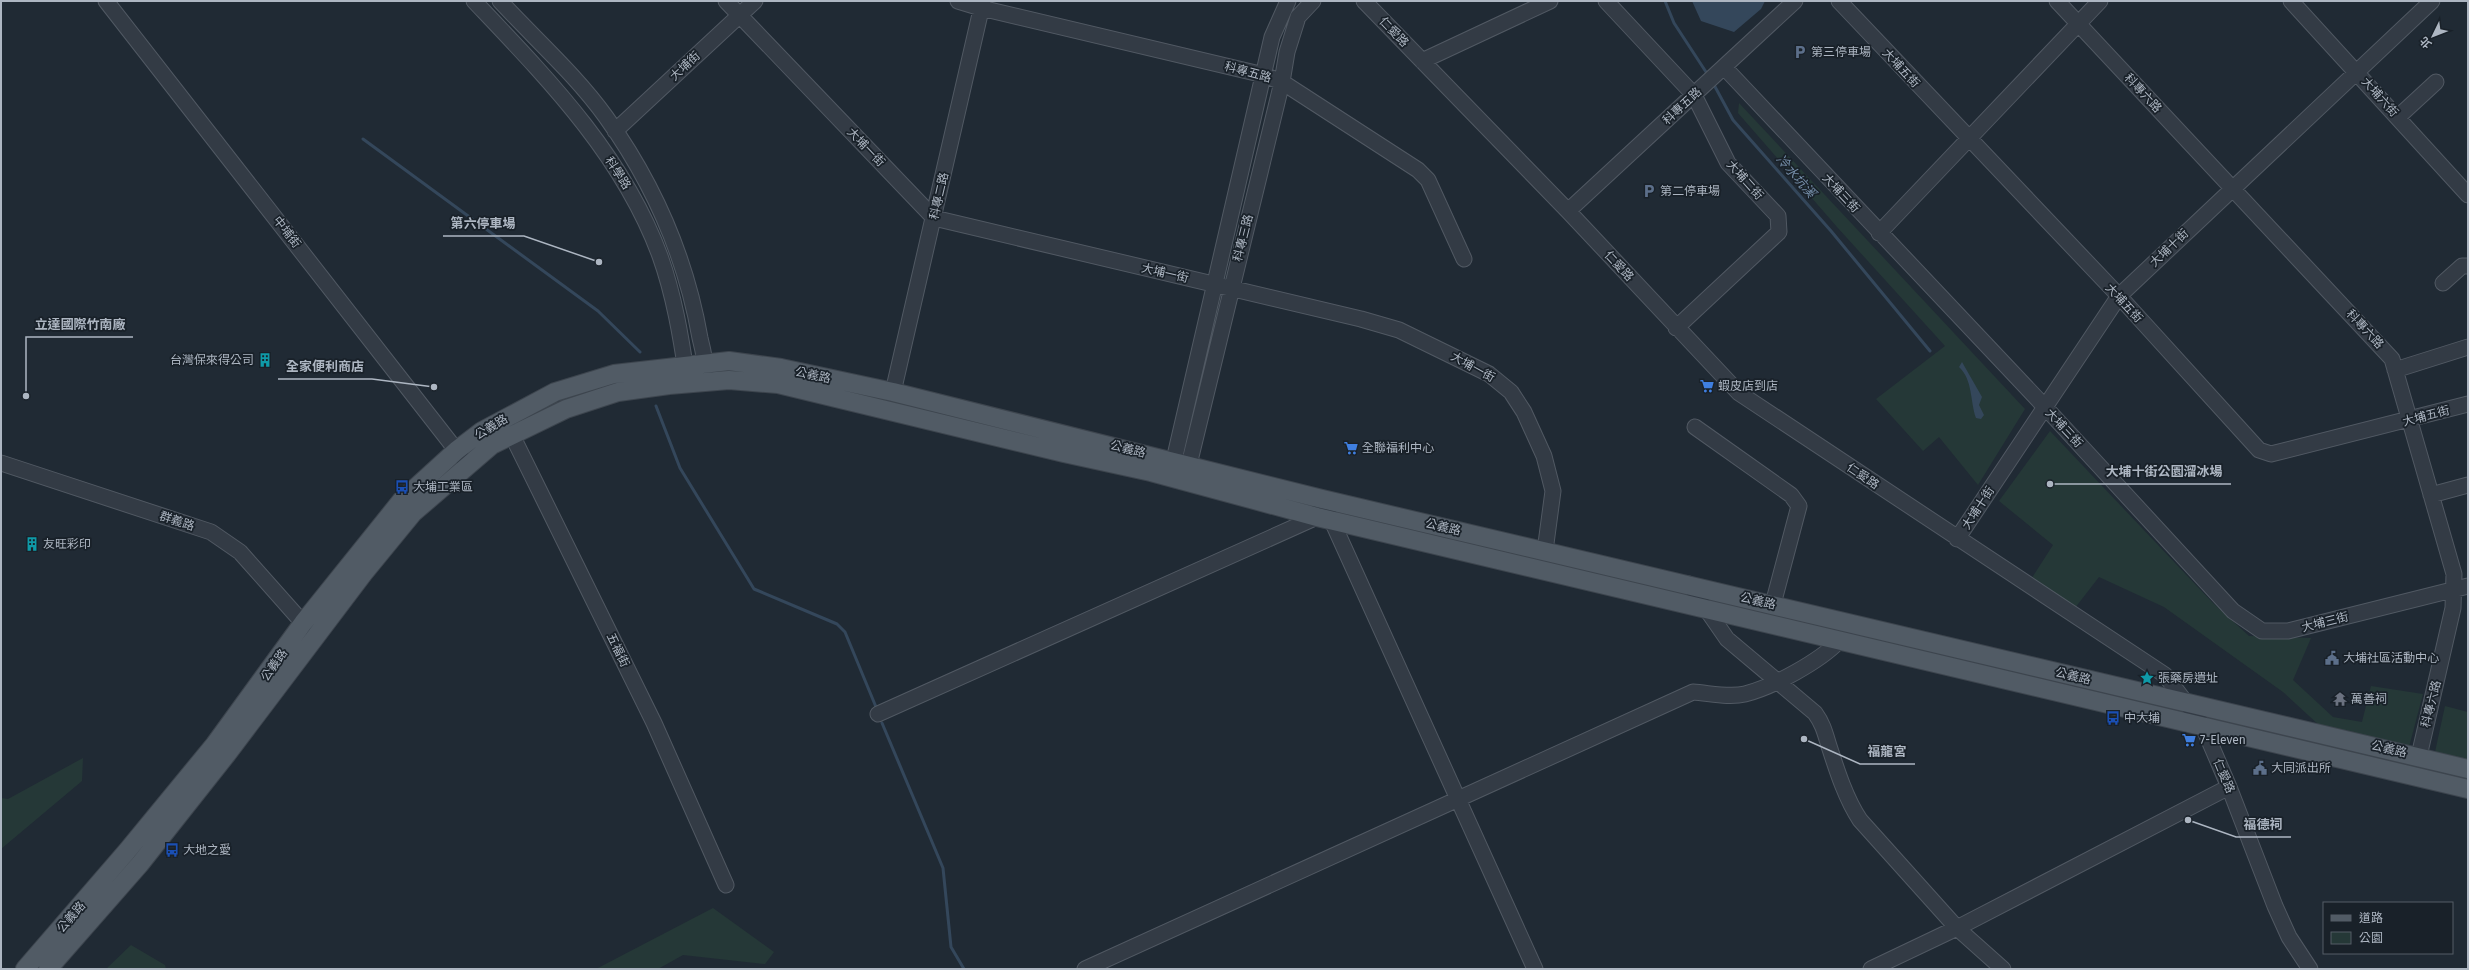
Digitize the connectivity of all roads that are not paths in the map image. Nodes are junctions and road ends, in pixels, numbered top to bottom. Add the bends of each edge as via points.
1 (106, 1) edge
2 (474, 1) edge
3 (500, 1) edge
4 (726, 1) edge
5 (754, 1) edge
6 (958, 1) edge
7 (1288, 1) edge
8 (1313, 1) edge
9 (1364, 1) edge
10 (1550, 1) edge
11 (1606, 1) edge
12 (1795, 1) edge
13 (1839, 1) edge
14 (2057, 1) edge
15 (2100, 1) edge
16 (2291, 1) edge
17 (2432, 1) edge
18 (982, 5) edge
19 (739, 15) junction
20 (2079, 24) junction
21 (1422, 61) junction
22 (1721, 70) junction
23 (2357, 72) junction
24 (1264, 75) junction
25 (1282, 82) junction
26 (2436, 82) dead end
27 (1697, 92) junction
28 (2398, 117) junction
29 (615, 131) junction
30 (1969, 140) junction
31 (2231, 188) junction
32 (2468, 195) edge
33 (1568, 211) junction
34 (934, 218) junction
35 (1879, 233) junction
36 (1464, 259) dead end
37 (2468, 266) edge
38 (2443, 283) dead end
39 (1217, 284) junction
40 (1232, 287) junction
41 (2119, 296) junction
42 (1676, 328) junction
43 (2468, 346) edge
44 (685, 366) junction
45 (2395, 370) junction
46 (706, 373) junction
47 (688, 384) junction
48 (893, 392) junction
49 (2468, 404) edge
50 (2044, 406) junction
51 (504, 419) junction
52 (2410, 420) junction
53 (1695, 427) dead end
54 (512, 435) junction
55 (1093, 440) junction
56 (457, 450) junction
57 (1064, 453) junction
58 (1, 463) edge
59 (467, 464) junction
60 (1180, 471) junction
61 (2468, 485) edge
62 (2431, 495) junction
63 (1322, 499) junction
64 (1324, 518) junction
65 (1957, 539) junction
66 (1545, 551) junction
67 (1689, 584) junction
68 (2468, 586) edge
69 (2453, 588) junction
70 (1773, 604) junction
71 (1706, 607) junction
72 (303, 623) junction
73 (318, 634) junction
74 (1839, 641) junction
75 (1779, 680) junction
76 (2188, 704) junction
77 (878, 714) dead end
78 (2202, 724) junction
79 (2419, 756) junction
80 (2468, 769) edge
81 (2229, 787) junction
82 (2468, 789) edge
83 (1458, 800) junction
84 (726, 885) dead end
85 (1956, 928) junction
86 (24, 969) edge
87 (48, 969) edge
88 (1085, 969) edge
89 (1535, 969) edge
90 (1871, 969) edge
91 (2003, 969) edge
92 (2310, 969) edge

1 - 56 street, 中埔街
2 - 44 street, 科學路 via 572,106 633,196 661,257 682,340
3 - 29 street, 科學路 via 584,91
4 - 19 street, 大埔一街
5 - 19 street, 大埔街
6 - 18 street, 科專五路
7 - 24 street, 科專三路 via 1272,37
8 - 25 street, 科專三路 via 1298,17 1287,52
9 - 21 street, 仁愛路
10 - 21 street
11 - 27 street, 大埔二街
12 - 22 street, 科專五路
13 - 30 street, 大埔五街
14 - 20 street, 科專六路
15 - 20 street
16 - 23 street, 大埔六街
17 - 23 street, 大埔十街
18 - 24 street, 科專五路
18 - 34 street, 科專二路
19 - 29 street, 大埔街
19 - 34 street, 大埔一街
20 - 30 street
20 - 31 street, 科專六路
21 - 33 street, 仁愛路
22 - 27 street, 科專五路
22 - 35 street, 大埔三街
23 - 28 street, 大埔六街
23 - 31 street, 大埔十街
24 - 25 street, 科專五路
24 - 39 street, 科專三路
25 - 36 street, 科專五路 via 1418,170 1428,180
25 - 40 street, 科專三路
26 - 28 street
27 - 33 street, 科專五路
27 - 42 street, 大埔二街 via 1728,163 1778,216 1779,232
28 - 32 street, 大埔六街
29 - 46 street, 科學路 via 640,168 662,212 685,270 698,318
30 - 35 street
30 - 41 street, 大埔五街
31 - 41 street, 大埔十街
31 - 45 street, 科專六路 via 2392,358
33 - 42 street, 仁愛路
34 - 39 street, 大埔一街
34 - 48 street, 科專二路
35 - 50 street, 大埔三街
37 - 38 street via 2462,266
39 - 40 street, 大埔一街
39 - 60 street, 科專三路
40 - 60 street, 科專三路
40 - 66 street, 大埔一街 via 1399,330 1489,374 1511,392 1524,412 1544,456 1553,491
41 - 50 street, 大埔十街
41 - 52 street, 大埔五街 via 2259,450 2272,454
42 - 65 street, 仁愛路 via 1739,393
43 - 45 street
44 - 46 main road, 公義路
44 - 47 street, 科學路
44 - 51 main road, 公義路 via 666,366 614,374 555,392
45 - 52 street, 科專六路
46 - 47 main road, 公義路
46 - 48 main road, 公義路 via 729,361 774,367
46 - 57 main road, 公義路 via 728,380 778,384
47 - 54 main road, 公義路 via 618,392 566,409
48 - 55 main road, 公義路
49 - 52 street, 大埔五街
50 - 65 street, 大埔十街
50 - 69 street, 大埔三街 via 2233,611 2262,630 2288,631
51 - 54 street, 五福街
51 - 56 main road, 公義路 via 482,431
52 - 62 street, 科專六路
53 - 70 street via 1791,495 1799,506
54 - 59 main road, 公義路 via 492,445
54 - 84 street, 五福街 via 654,723
55 - 57 street
55 - 60 main road, 公義路
56 - 59 street, 中埔街
56 - 72 main road, 公義路 via 401,501
57 - 60 main road, 公義路
58 - 72 street, 群義路 via 211,532 240,552
59 - 73 main road, 公義路 via 414,513 363,574
60 - 63 main road, 公義路
60 - 64 main road, 公義路
61 - 62 street
62 - 69 street, 科專六路 via 2454,574
63 - 64 street
63 - 66 main road, 公義路
64 - 71 main road, 公義路
64 - 77 street
64 - 83 street
65 - 76 street, 仁愛路 via 2165,675
66 - 67 main road, 公義路
67 - 70 main road, 公義路
67 - 71 street
68 - 69 street, 大埔三街
69 - 79 street, 科專六路 via 2453,608
70 - 76 main road, 公義路
71 - 74 main road, 公義路
71 - 75 street via 1727,639
72 - 73 street, 群義路
72 - 86 main road, 公義路 via 215,744 127,852
73 - 87 main road, 公義路 via 140,864
74 - 75 street via 1829,651
74 - 78 main road, 公義路
75 - 83 street via 1746,694 1693,692
75 - 85 street via 1815,713 1825,726 1829,746 1850,806
76 - 78 street, 仁愛路
76 - 79 main road, 公義路
78 - 81 street, 仁愛路
78 - 82 main road, 公義路
79 - 80 main road, 公義路
81 - 85 street
81 - 92 street, 仁愛路 via 2275,906 2289,936
83 - 88 street
83 - 89 street
85 - 90 street
85 - 91 street

